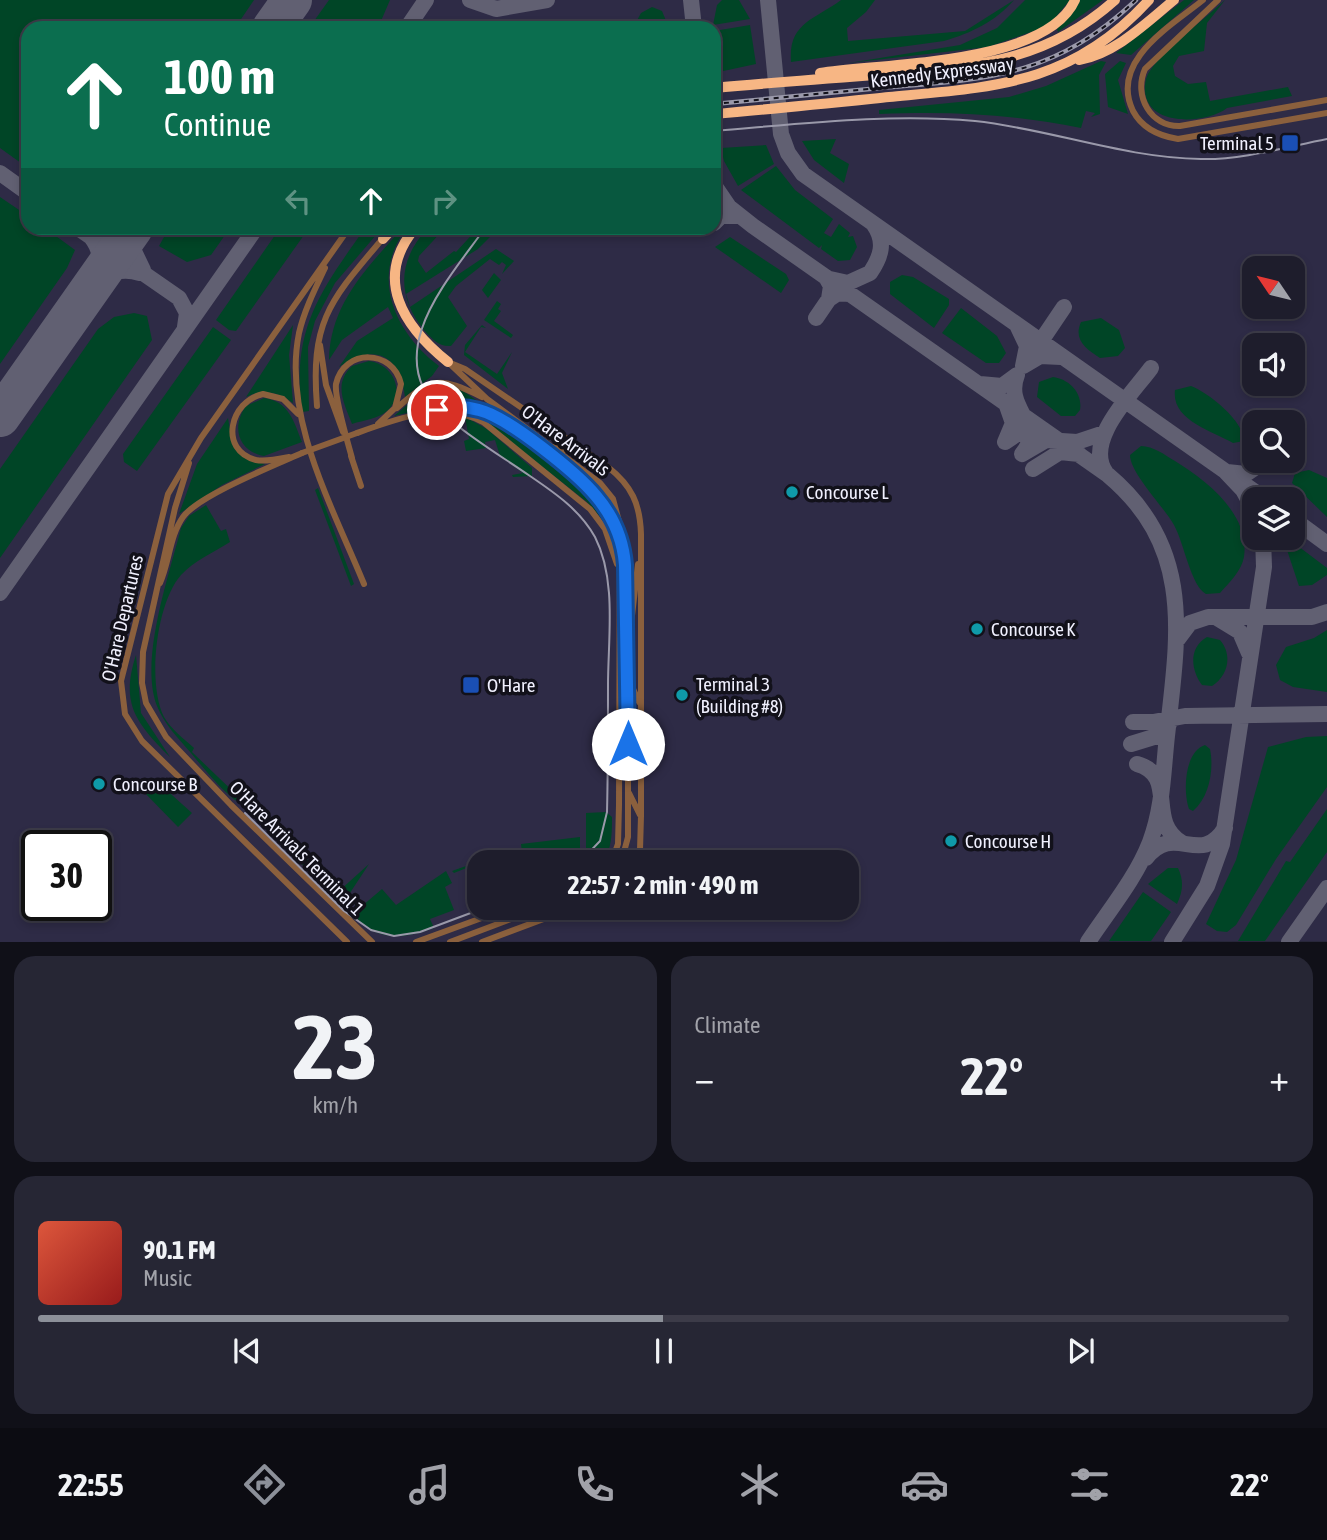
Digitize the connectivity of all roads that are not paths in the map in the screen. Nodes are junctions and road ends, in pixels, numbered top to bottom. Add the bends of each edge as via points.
1 (1075, 0) edge
2 (1115, 0) edge
3 (1149, 0) edge
4 (1174, 0) edge
5 (1203, 0) edge
6 (1218, 0) edge
7 (1069, 62) junction
8 (738, 86) junction
9 (721, 87) edge
10 (1327, 100) edge
11 (721, 113) edge
12 (1327, 113) edge
13 (344, 235) edge
14 (386, 235) edge
15 (411, 235) edge
16 (383, 239) joint
17 (335, 248) junction
18 (325, 319) junction
19 (448, 362) junction
20 (487, 399) junction
21 (317, 406) dead end
22 (437, 410) junction
23 (390, 414) junction
24 (299, 415) junction
25 (368, 429) junction
26 (549, 446) junction
27 (193, 451) junction
28 (294, 457) junction
29 (593, 457) junction
30 (352, 458) junction
31 (361, 486) dead end
32 (641, 534) junction
33 (619, 566) junction
34 (364, 584) dead end
35 (158, 588) junction
36 (628, 650) junction
37 (628, 677) junction
38 (641, 707) junction
39 (628, 790) junction
40 (641, 816) junction
41 (616, 850) edge
42 (624, 850) edge
43 (640, 850) edge
44 (476, 920) edge
45 (508, 920) edge
46 (541, 920) edge
47 (348, 941) edge
48 (453, 941) edge
49 (372, 942) edge
50 (416, 942) edge
51 (482, 942) edge

1 - 8 highway via 1048,31 1013,46
2 - 8 highway, Kennedy Expressway via 1054,42 997,62
3 - 7 highway, Kennedy Expressway via 1114,33
4 - 7 highway via 1106,51
5 - 12 street via 1137,58 1129,74 1129,99 1146,127 1178,139
6 - 10 street via 1145,69 1142,97 1150,112 1160,121 1181,126
7 - 11 highway, Kennedy Expressway via 1000,86
8 - 9 highway, Kennedy Expressway
13 - 17 street
14 - 16 highway
15 - 19 highway via 397,260 394,283 398,299 416,333
16 - 18 street via 347,279
17 - 24 street via 300,330 296,353
17 - 27 street
18 - 21 street via 314,363
18 - 30 street via 321,364
19 - 20 street, O'Hare Arrivals
19 - 29 street via 466,369
20 - 23 street via 453,383 433,382
20 - 26 street, O'Hare Arrivals
22 - 25 street
22 - 33 street via 484,422 590,509 605,529
22 - 36 street, bridge via 464,407 489,413 583,482 605,508 622,545
23 - 25 street
23 - 30 street via 401,390 399,376 390,365 364,357 345,366 335,393
24 - 28 street via 283,399 263,394 241,405 232,424 234,439 247,456 263,461
24 - 34 street
25 - 28 street, bridge
26 - 29 street
26 - 33 street, O'Hare Arrivals via 600,483 613,499 621,525
27 - 35 street
27 - 47 street, O'Hare Departures via 169,494 121,681 123,706 142,741
28 - 35 street via 187,512 177,527
29 - 32 street via 631,490 639,509
30 - 31 street
32 - 36 street, bridge
32 - 38 street
33 - 41 street, O'Hare Arrivals
35 - 49 street, O'Hare Arrivals Terminal 1 via 144,652 144,693 159,729
36 - 37 street
37 - 38 street
37 - 39 street
38 - 40 street
39 - 40 street
39 - 42 street
40 - 43 street
44 - 50 street
45 - 48 street
46 - 51 street

